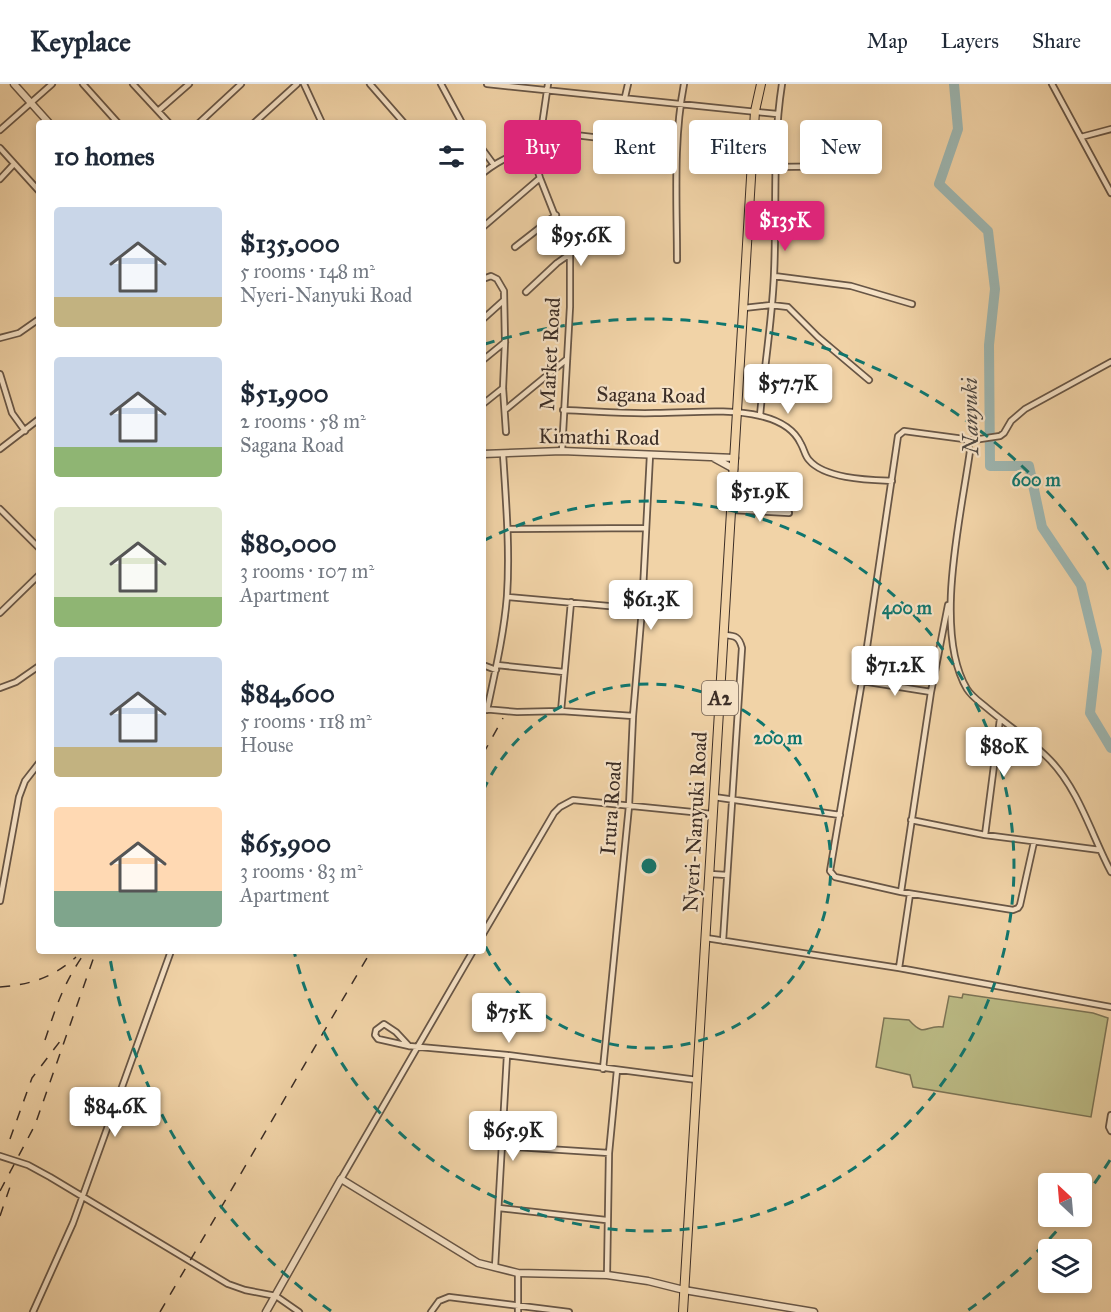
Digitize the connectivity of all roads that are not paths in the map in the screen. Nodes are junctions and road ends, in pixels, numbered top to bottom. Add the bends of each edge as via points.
1 (14, 84) edge
2 (52, 84) edge
3 (83, 84) edge
4 (133, 84) edge
5 (189, 84) edge
6 (241, 84) edge
7 (297, 84) edge
8 (304, 84) edge
9 (370, 84) edge
10 (441, 84) edge
11 (487, 84) edge
12 (628, 84) edge
13 (684, 84) edge
14 (761, 84) edge
15 (782, 84) edge
16 (1052, 84) edge
17 (548, 87) edge
18 (625, 97) junction
19 (30, 103) junction
20 (680, 103) junction
21 (158, 111) junction
22 (755, 111) junction
23 (777, 114) junction
24 (46, 120) edge
25 (115, 120) edge
26 (166, 120) edge
27 (202, 120) edge
28 (257, 120) edge
29 (321, 120) edge
30 (401, 120) edge
31 (460, 120) edge
32 (543, 120) edge
33 (777, 120) edge
34 (1111, 129) edge
35 (0, 130) edge
36 (1081, 137) junction
37 (677, 147) edge
38 (0, 148) edge
39 (486, 154) edge
40 (504, 160) edge
41 (14, 164) junction
42 (494, 165) junction
43 (486, 171) edge
44 (539, 174) edge
45 (677, 174) edge
46 (774, 174) edge
47 (540, 178) junction
48 (0, 180) edge
49 (36, 187) edge
50 (1111, 193) edge
51 (556, 215) junction
52 (486, 223) edge
53 (515, 247) dead end
54 (570, 254) junction
55 (677, 260) dead end
56 (774, 276) junction
57 (486, 278) edge
58 (526, 292) dead end
59 (503, 301) junction
60 (912, 304) dead end
61 (771, 306) junction
62 (744, 308) junction
63 (486, 316) edge
64 (36, 321) edge
65 (0, 338) edge
66 (505, 342) junction
67 (486, 358) edge
68 (567, 359) junction
69 (1111, 362) edge
70 (0, 374) edge
71 (869, 380) dead end
72 (503, 388) junction
73 (486, 402) edge
74 (504, 410) junction
75 (563, 410) junction
76 (737, 413) junction
77 (760, 416) junction
78 (36, 422) edge
79 (25, 431) junction
80 (506, 432) dead end
81 (967, 441) junction
82 (0, 449) edge
83 (562, 451) junction
84 (486, 454) edge
85 (503, 454) junction
86 (650, 455) junction
87 (714, 458) junction
88 (735, 458) junction
89 (734, 470) junction
90 (892, 482) junction
91 (0, 509) edge
92 (732, 510) junction
93 (789, 513) dead end
94 (645, 528) junction
95 (508, 529) junction
96 (36, 545) edge
97 (36, 578) edge
98 (507, 597) junction
99 (949, 599) junction
100 (571, 602) junction
101 (642, 609) junction
102 (0, 613) edge
103 (724, 635) junction
104 (486, 665) edge
105 (496, 667) junction
106 (36, 668) edge
107 (564, 672) junction
108 (862, 681) junction
109 (0, 688) edge
110 (931, 692) junction
111 (486, 705) edge
112 (486, 709) edge
113 (561, 711) junction
114 (633, 717) junction
115 (1000, 719) junction
116 (36, 767) edge
117 (714, 797) junction
118 (732, 800) junction
119 (629, 806) junction
120 (712, 814) junction
121 (840, 815) junction
122 (911, 820) junction
123 (985, 835) junction
124 (1034, 842) junction
125 (1100, 850) junction
126 (1111, 872) edge
127 (710, 874) junction
128 (727, 875) junction
129 (901, 892) junction
130 (910, 894) junction
131 (0, 902) edge
132 (486, 929) edge
133 (706, 938) junction
134 (723, 941) junction
135 (170, 954) edge
136 (471, 954) edge
137 (899, 968) junction
138 (1111, 1007) edge
139 (418, 1045) junction
140 (409, 1046) junction
141 (507, 1055) junction
142 (603, 1069) junction
143 (617, 1070) junction
144 (697, 1080) junction
145 (1111, 1115) edge
146 (1111, 1131) edge
147 (502, 1146) junction
148 (609, 1153) junction
149 (0, 1156) edge
150 (341, 1179) junction
151 (82, 1197) junction
152 (499, 1208) junction
153 (606, 1220) junction
154 (495, 1267) junction
155 (518, 1272) junction
156 (607, 1275) junction
157 (684, 1290) junction
158 (276, 1296) junction
159 (517, 1305) junction
160 (33, 1312) edge
161 (266, 1312) edge
162 (299, 1312) edge
163 (431, 1312) edge
164 (518, 1312) edge
165 (569, 1312) edge
166 (683, 1312) edge
167 (813, 1312) edge

1 - 19 street
2 - 19 street
3 - 25 street
4 - 21 street
5 - 21 street
6 - 27 street
7 - 28 street
8 - 29 street
9 - 30 street
10 - 31 street
11 - 17 street
12 - 18 street
13 - 20 street
14 - 22 highway, Nyeri-Nanyuki Road / A2
15 - 23 street
16 - 36 street
17 - 18 street
17 - 32 street
18 - 20 street
19 - 24 street
19 - 35 street
20 - 22 street
20 - 37 street
21 - 26 street
22 - 23 street
22 - 62 highway, Nyeri-Nanyuki Road / A2
23 - 33 street
34 - 36 street
36 - 50 street
38 - 41 street
39 - 42 street
40 - 42 street
41 - 48 street
41 - 49 street
42 - 43 street
44 - 47 street, Market Road
45 - 55 street
46 - 56 street
47 - 51 street, Market Road
47 - 52 street
51 - 53 street
51 - 54 street, Market Road
54 - 58 street
54 - 68 street, Market Road
56 - 60 street via 851,286
56 - 61 street
57 - 59 street via 497,279 504,291
59 - 63 street
59 - 66 street
61 - 62 street
61 - 71 street via 788,307
61 - 77 street
62 - 76 highway, Nyeri-Nanyuki Road / A2
64 - 65 street via 19,333
66 - 67 street
66 - 72 street
68 - 74 street
68 - 75 street, Market Road
69 - 81 street via 1025,409 1004,433
70 - 79 street via 12,413
72 - 73 street
72 - 74 street
74 - 80 street
75 - 76 street, Sagana Road
75 - 83 street, Market Road
76 - 77 street, Sagana Road
76 - 88 highway, Nyeri-Nanyuki Road / A2
77 - 90 street, Sagana Road via 792,431 809,460 827,471 844,477
78 - 79 street
79 - 82 street
81 - 90 street via 904,431 898,436
81 - 99 street via 970,451
83 - 85 street, Kimathi Road
83 - 86 street, Kimathi Road
84 - 85 street, Kimathi Road
85 - 95 street
86 - 87 street, Kimathi Road
86 - 94 street, Irura Road
87 - 88 street, Kimathi Road
87 - 89 street, Kimathi Road
88 - 89 highway, Nyeri-Nanyuki Road / A2
89 - 92 highway, Nyeri-Nanyuki Road / A2
90 - 108 street
91 - 96 street
92 - 93 street
92 - 103 highway, Nyeri-Nanyuki Road / A2
94 - 95 street
94 - 101 street, Irura Road
95 - 98 street
97 - 102 street
98 - 100 street
98 - 105 street
99 - 110 street
99 - 115 street via 954,653 964,683 972,696
100 - 101 street
100 - 107 street
101 - 114 street, Irura Road
103 - 117 highway, Nyeri-Nanyuki Road / A2
103 - 118 street via 736,636 742,648
104 - 105 street
105 - 107 street
105 - 111 street
106 - 109 street
107 - 113 street
108 - 110 street
108 - 121 street
110 - 122 street
112 - 113 street
113 - 114 street
114 - 119 street, Irura Road
115 - 123 street
115 - 125 street via 1060,771
116 - 131 street via 24,781 19,797
117 - 118 street
117 - 120 highway, Nyeri-Nanyuki Road / A2
118 - 121 street
118 - 128 street
119 - 120 street
119 - 132 street via 573,801 560,807
119 - 142 street, Irura Road
120 - 127 highway, Nyeri-Nanyuki Road / A2
121 - 129 street via 830,866 832,876
122 - 123 street
122 - 129 street
123 - 124 street
124 - 125 street
124 - 130 street via 1016,909
125 - 126 street
127 - 128 street
127 - 133 highway, Nyeri-Nanyuki Road / A2
128 - 134 street
129 - 130 street
130 - 137 street
133 - 134 street
133 - 144 highway, Nyeri-Nanyuki Road / A2
134 - 137 street
135 - 151 street
136 - 139 street
137 - 138 street
139 - 140 street
139 - 141 street
139 - 150 street
140 - 140 street via 378,1039 376,1030 384,1024 389,1026
141 - 142 street
141 - 147 street
142 - 143 street
143 - 144 street
143 - 148 street
144 - 157 highway, Nyeri-Nanyuki Road / A2
145 - 146 street
147 - 148 street
147 - 152 street
148 - 153 street
149 - 151 street via 28,1165
150 - 154 street via 478,1263
150 - 158 street
151 - 158 street via 228,1284
151 - 160 street
152 - 153 street
152 - 154 street
153 - 156 street
154 - 155 street
155 - 156 street
155 - 159 street
156 - 157 street via 664,1283
157 - 166 highway, Nyeri-Nanyuki Road / A2
157 - 167 street
158 - 161 street
158 - 162 street
159 - 163 street via 449,1297
159 - 164 street
159 - 165 street

